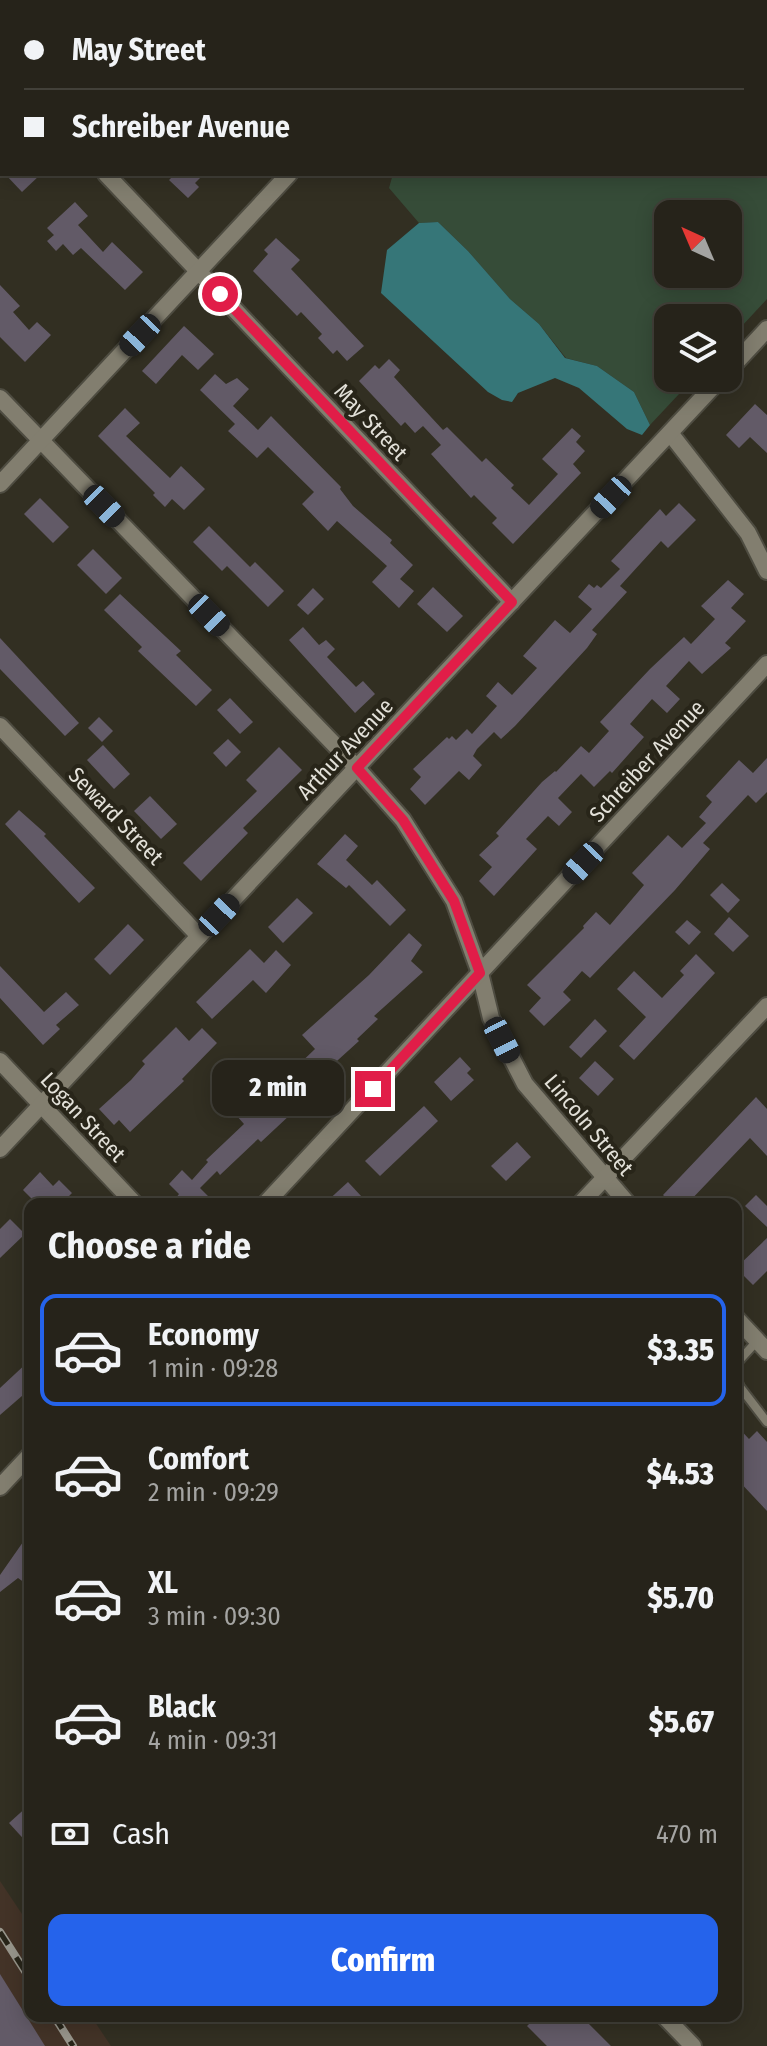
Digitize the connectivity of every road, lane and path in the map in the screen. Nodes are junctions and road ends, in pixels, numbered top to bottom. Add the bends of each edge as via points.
1 (108, 176) edge
2 (287, 176) edge
3 (199, 272) junction
4 (767, 329) edge
5 (742, 356) edge
6 (708, 392) edge
7 (0, 398) edge
8 (670, 433) junction
9 (41, 441) junction
10 (0, 484) edge
11 (767, 571) edge
12 (512, 602) junction
13 (767, 664) edge
14 (0, 726) edge
15 (357, 768) junction
16 (199, 936) junction
17 (480, 973) junction
18 (767, 1006) edge
19 (0, 1061) edge
20 (41, 1105) junction
21 (0, 1149) edge
22 (604, 1178) junction
23 (129, 1198) edge
24 (271, 1198) edge
25 (586, 1198) edge
26 (622, 1198) edge
27 (742, 1323) edge
28 (764, 1341) edge
29 (742, 1359) edge
30 (742, 1390) edge
31 (767, 1422) edge
32 (24, 1461) edge
33 (0, 1487) edge
34 (670, 2022) edge
35 (693, 2046) edge

1 - 3 street, May Street
2 - 3 street
3 - 9 street
3 - 12 street, May Street
4 - 5 street
6 - 8 street, Arthur Avenue
7 - 9 street, Lincoln Street
8 - 11 street via 748,533
8 - 12 street, Arthur Avenue
9 - 10 street
9 - 15 street, Lincoln Street
12 - 15 street, Arthur Avenue
13 - 17 street, Schreiber Avenue
14 - 16 street, Seward Street
15 - 16 street, Arthur Avenue
15 - 17 street, Lincoln Street via 403,820 454,901
16 - 20 street, Arthur Avenue
17 - 22 street, Lincoln Street via 491,1018 525,1084
17 - 24 street, Schreiber Avenue
18 - 22 street
19 - 20 street, Logan Street
20 - 21 street, Arthur Avenue
20 - 23 street, Logan Street
22 - 25 street
22 - 26 street, Lincoln Street
27 - 28 street
28 - 29 lane
30 - 31 lane
32 - 33 street
34 - 35 street

